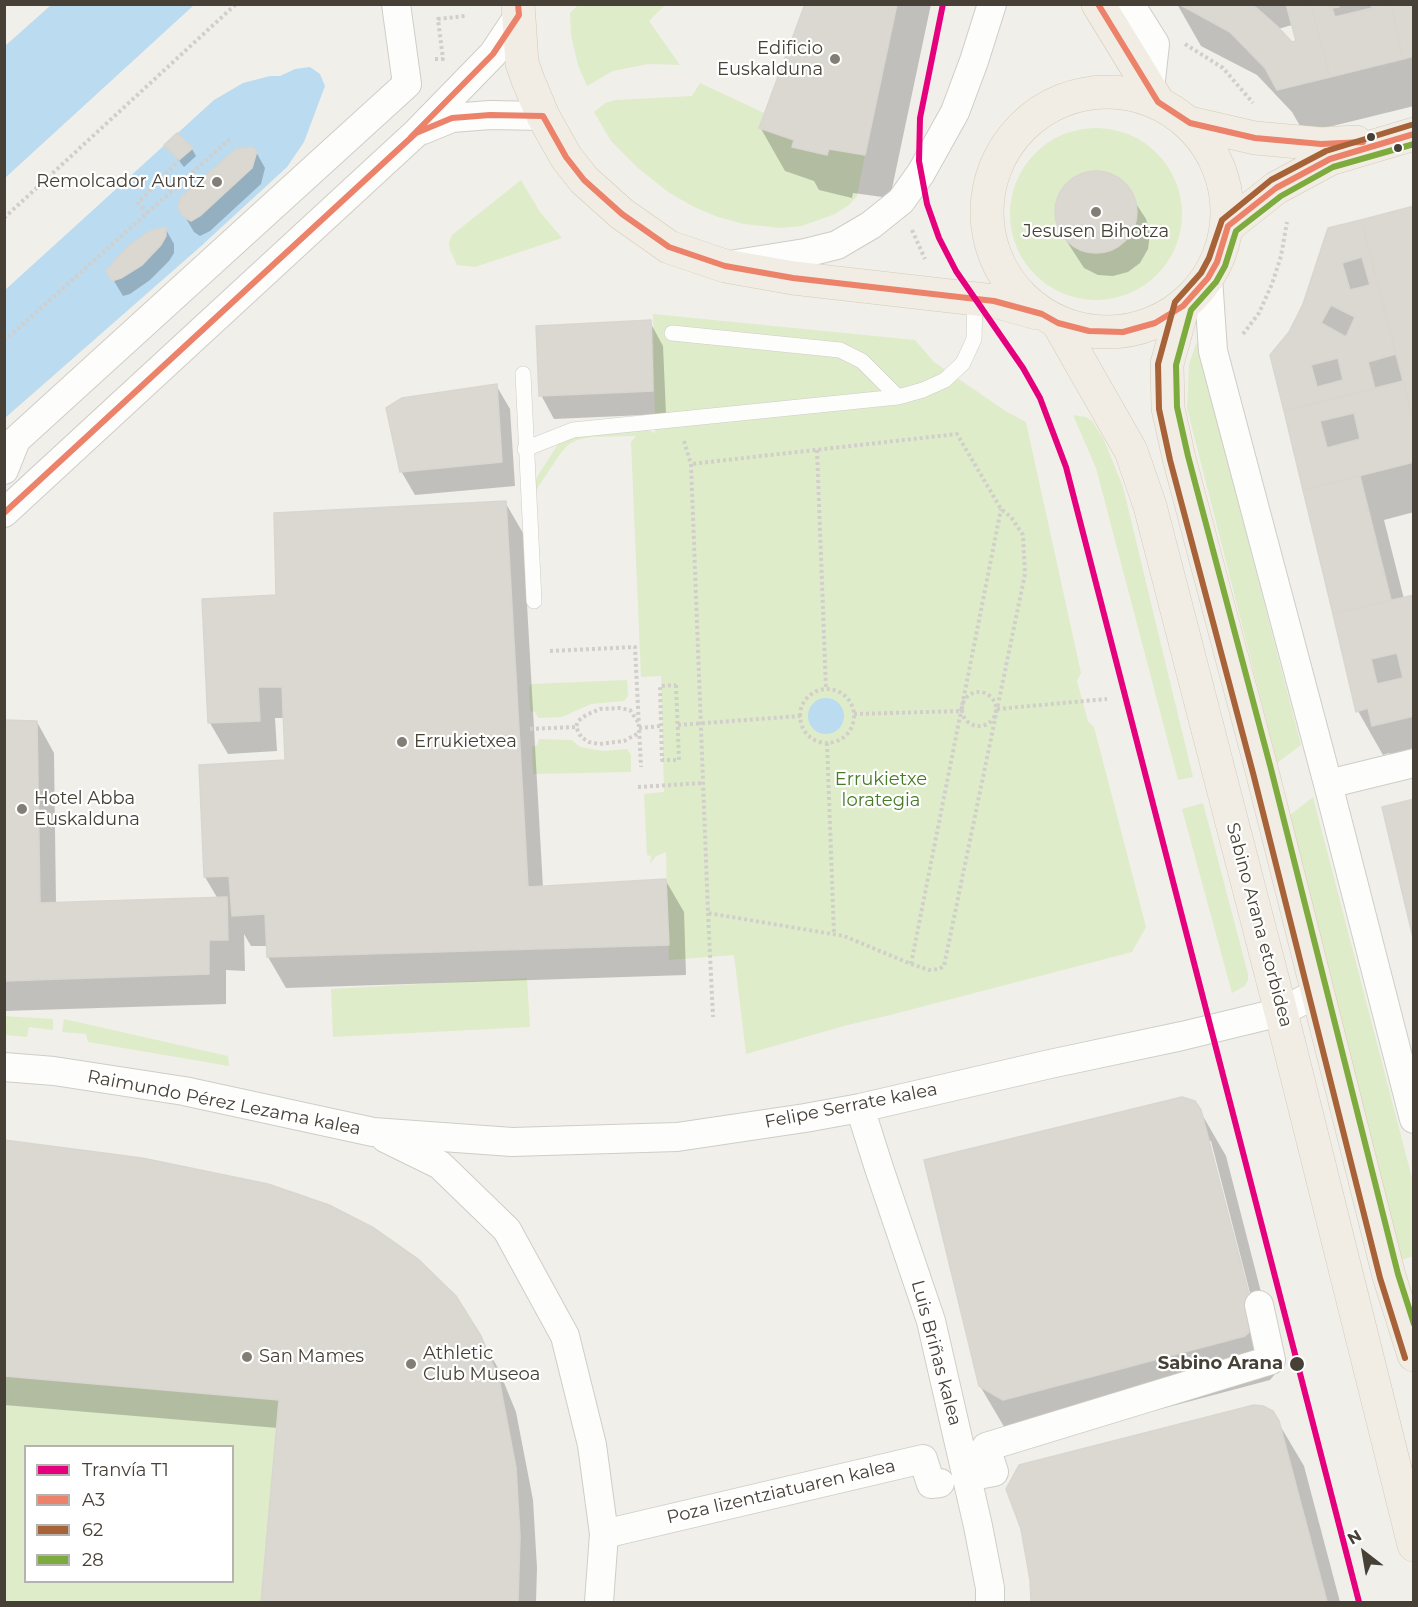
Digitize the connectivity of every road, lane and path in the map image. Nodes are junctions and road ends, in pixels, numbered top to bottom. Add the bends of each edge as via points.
1 (236, 4) edge
2 (396, 4) edge
3 (992, 4) edge
4 (1098, 4) edge
5 (1130, 4) edge
6 (518, 10) edge
7 (465, 16) dead end
8 (438, 19) dead end
9 (1154, 95) junction
10 (543, 116) junction
11 (1190, 123) junction
12 (416, 133) junction
13 (232, 137) dead end
14 (1401, 137) edge
15 (179, 160) dead end
16 (148, 213) junction
17 (4, 218) edge
18 (910, 223) dead end
19 (1227, 226) junction
20 (926, 261) dead end
21 (725, 266) junction
22 (1208, 278) junction
23 (975, 299) junction
24 (1183, 306) junction
25 (1050, 318) junction
26 (672, 333) dead end
27 (4, 341) edge
28 (523, 374) dead end
29 (898, 397) junction
30 (677, 420) junction
31 (525, 448) junction
32 (817, 450) junction
33 (691, 464) junction
34 (4, 470) edge
35 (1001, 509) junction
36 (4, 513) edge
37 (534, 601) dead end
38 (550, 651) dead end
39 (826, 689) junction
40 (1107, 699) dead end
41 (997, 709) junction
42 (961, 711) junction
43 (854, 714) junction
44 (800, 716) junction
45 (701, 723) junction
46 (677, 725) junction
47 (661, 726) junction
48 (576, 727) junction
49 (639, 728) junction
50 (530, 729) dead end
51 (827, 743) junction
52 (1413, 763) edge
53 (640, 767) dead end
54 (703, 783) junction
55 (1328, 784) junction
56 (638, 787) dead end
57 (708, 913) junction
58 (834, 935) junction
59 (911, 964) junction
60 (1317, 993) junction
61 (1281, 1012) junction
62 (713, 1017) dead end
63 (4, 1067) edge
64 (860, 1108) junction
65 (1413, 1119) edge
66 (373, 1132) junction
67 (1258, 1305) dead end
68 (1412, 1342) edge
69 (983, 1474) dead end
70 (940, 1483) dead end
71 (604, 1534) junction
72 (1413, 1545) edge
73 (598, 1602) edge
74 (990, 1602) edge

1 - 17 path
2 - 34 street via 407,84 16,440
3 - 21 street via 955,112 901,201 871,225 837,244
4 - 9 main road
5 - 9 street via 1155,44
6 - 10 main road via 522,63
6 - 12 street via 493,54
7 - 8 path
9 - 11 main road
9 - 25 main road via 1087,93 1052,104 1023,125 1001,154 988,188 987,224 997,262 1015,290
10 - 12 street via 452,118
10 - 21 main road via 584,180 622,214 669,247
11 - 14 main road via 1255,138 1321,144
11 - 19 main road via 1208,144 1221,170 1227,197
12 - 36 street
13 - 16 path
14 - 19 main road via 1330,159 1276,188
15 - 16 path via 138,203
16 - 27 path
18 - 20 path
19 - 22 main road
21 - 23 main road
22 - 24 main road
22 - 55 street via 1213,351
23 - 25 main road
23 - 29 lane via 974,339 963,363 945,380
24 - 25 main road via 1155,323 1123,332 1089,331
24 - 60 main road via 1167,364 1168,408
25 - 61 main road, Sabino Arana etorbidea via 1131,451 1150,506
26 - 29 lane via 840,350 862,361
28 - 31 lane
29 - 30 lane
30 - 31 lane via 573,430
30 - 33 path
31 - 37 lane
32 - 33 path
32 - 35 path via 957,434
32 - 39 path
33 - 45 path
35 - 41 path via 1023,536 1025,574
35 - 42 path
38 - 49 path via 635,647
39 - 43 path via 840,691 848,698
39 - 44 path via 808,696
40 - 41 path
41 - 42 path via 994,719 985,726 975,726
41 - 42 path via 990,695 974,692 967,696
41 - 59 path via 944,966 929,970
42 - 43 path
42 - 59 path
43 - 51 path via 851,730 843,739
44 - 45 path
44 - 51 path via 806,734
45 - 46 path
45 - 54 path
46 - 47 path via 679,760 662,760
46 - 47 path via 676,685 660,686
47 - 49 path
48 - 49 path via 589,742 599,744 624,741
48 - 49 path via 586,715 619,708 630,710
48 - 50 path
49 - 53 path
51 - 58 path
52 - 55 street
54 - 56 path
54 - 57 path
55 - 65 street
57 - 58 path
57 - 62 path
58 - 59 path
60 - 61 street, Felipe Serrate kalea
60 - 68 main road via 1389,1276
61 - 64 street, Felipe Serrate kalea
61 - 72 main road, Sabino Arana etorbidea
63 - 66 street, Raimundo Pérez Lezama kalea via 184,1091
64 - 66 street, Felipe Serrate kalea via 677,1137 512,1142
64 - 74 street, Luis Briñas kalea via 931,1321 978,1526
66 - 71 street via 440,1166 507,1230 565,1336 592,1445
67 - 69 street via 1271,1360 986,1447 994,1472
70 - 71 street, Poza lizentziatuaren kalea via 931,1484 923,1459
71 - 73 street

